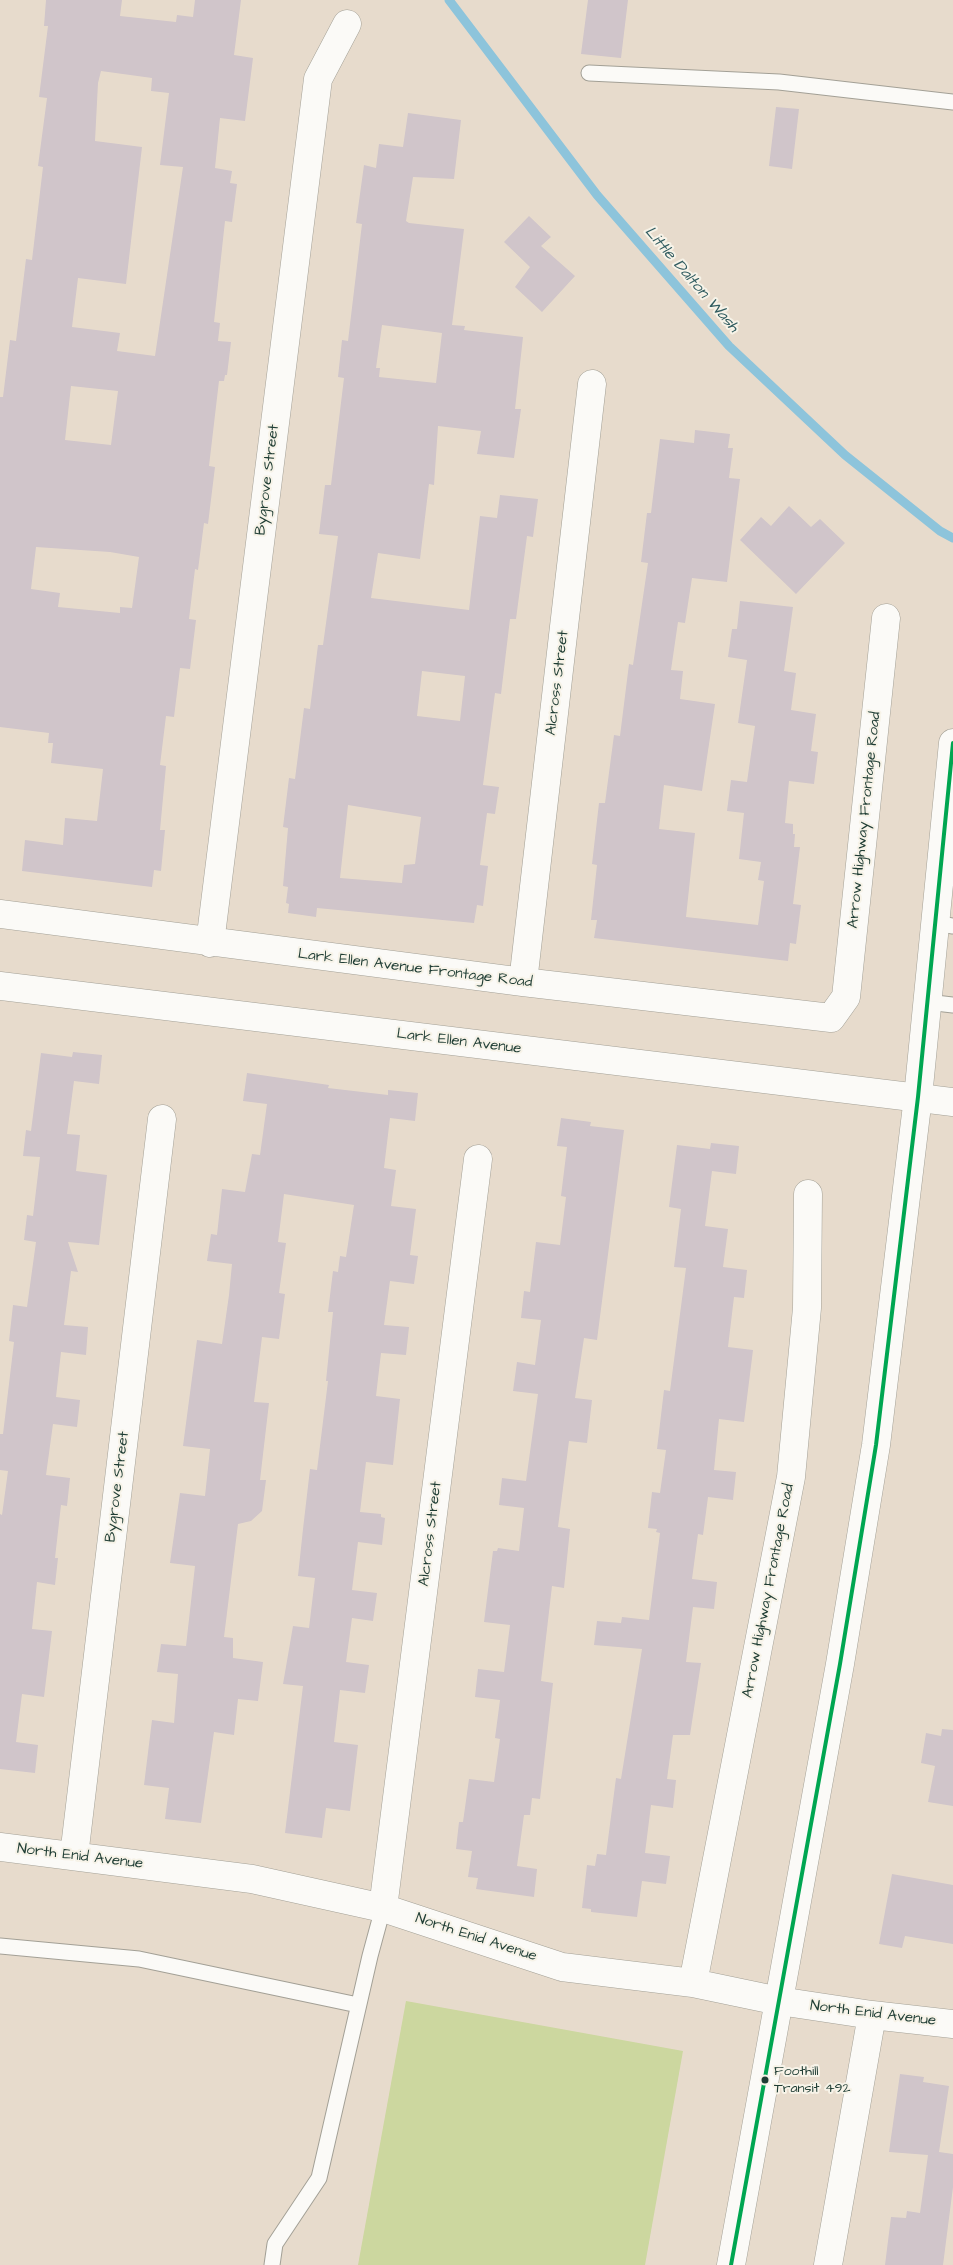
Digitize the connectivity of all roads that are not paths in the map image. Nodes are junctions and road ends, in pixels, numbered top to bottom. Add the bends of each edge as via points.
1 (346, 24) dead end
2 (588, 73) dead end
3 (953, 102) edge
4 (592, 384) dead end
5 (886, 618) dead end
6 (953, 743) edge
7 (947, 856) edge
8 (0, 914) edge
9 (944, 925) edge
10 (210, 943) junction
11 (523, 982) junction
12 (0, 986) edge
13 (940, 1003) edge
14 (831, 1018) joint
15 (918, 1097) junction
16 (953, 1102) edge
17 (162, 1119) dead end
18 (478, 1159) dead end
19 (808, 1194) dead end
20 (0, 1847) edge
21 (74, 1856) junction
22 (383, 1908) junction
23 (0, 1946) edge
24 (693, 1983) junction
25 (779, 2001) junction
26 (358, 2005) junction
27 (872, 2015) junction
28 (953, 2024) edge
29 (272, 2265) edge
30 (731, 2265) edge
31 (828, 2265) edge

1 - 10 street, Bygrove Street via 318,79
2 - 3 lane via 778,82
4 - 11 street, Alcross Street
5 - 14 street, Arrow Highway Frontage Road via 846,997
6 - 7 street
7 - 9 street
8 - 10 street, Lark Ellen Avenue Frontage Road
9 - 13 street
10 - 11 street, Lark Ellen Avenue Frontage Road
11 - 14 street, Lark Ellen Avenue Frontage Road
12 - 15 street, Lark Ellen Avenue
13 - 15 street
15 - 16 street, Lark Ellen Avenue
15 - 25 street via 876,1444
17 - 21 street, Bygrove Street
18 - 22 street, Alcross Street
19 - 24 street, Arrow Highway Frontage Road via 807,1308 791,1478
20 - 21 street, North Enid Avenue
21 - 22 street, North Enid Avenue via 252,1879
22 - 24 street, North Enid Avenue via 562,1966
22 - 26 lane
23 - 26 lane via 139,1959
24 - 25 street, North Enid Avenue
25 - 27 street, North Enid Avenue
25 - 30 street
26 - 29 lane via 319,2178 275,2244
27 - 28 street, North Enid Avenue
27 - 31 street

